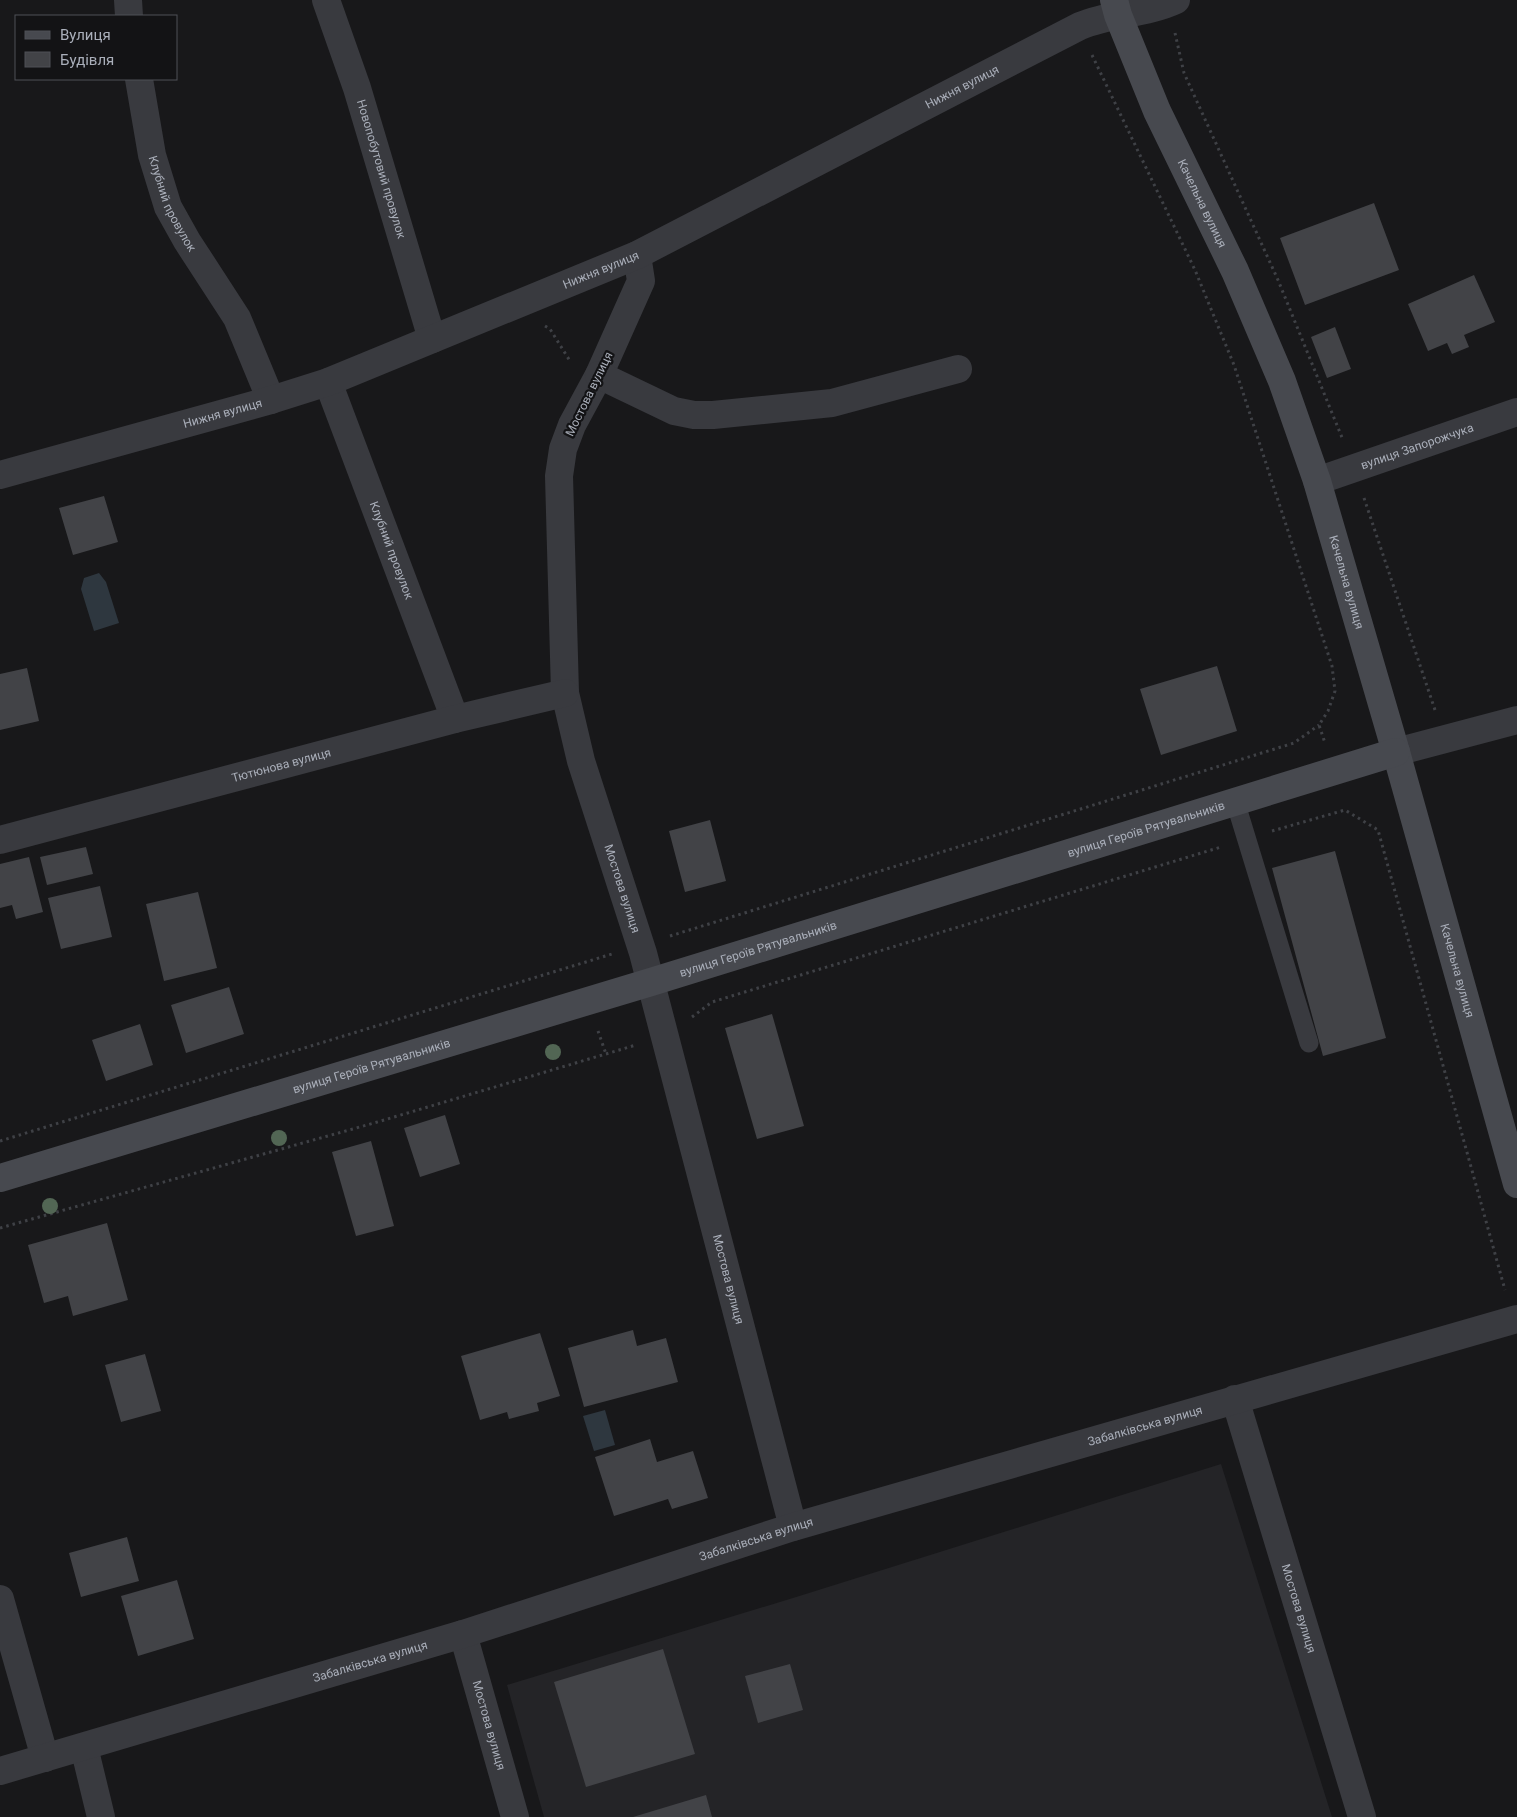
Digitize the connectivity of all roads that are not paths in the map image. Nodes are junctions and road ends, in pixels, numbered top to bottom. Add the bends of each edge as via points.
1 (128, 0) edge
2 (326, 0) edge
3 (1172, 2) edge
4 (1116, 8) edge
5 (129, 15) edge
6 (139, 80) edge
7 (637, 255) junction
8 (432, 339) junction
9 (958, 369) dead end
10 (599, 375) junction
11 (328, 382) junction
12 (271, 400) junction
13 (1517, 412) edge
14 (0, 475) edge
15 (1317, 481) junction
16 (565, 693) junction
17 (455, 719) junction
18 (1517, 720) edge
19 (1396, 752) junction
20 (1235, 801) junction
21 (0, 840) edge
22 (650, 982) junction
23 (1310, 1043) dead end
24 (0, 1178) edge
25 (1517, 1184) edge
26 (1515, 1320) edge
27 (1235, 1399) junction
28 (793, 1527) junction
29 (0, 1599) edge
30 (463, 1634) junction
31 (84, 1747) junction
32 (45, 1758) junction
33 (0, 1771) edge
34 (102, 1817) edge
35 (514, 1817) edge
36 (1362, 1817) edge

1 - 5 street
2 - 8 street, Новопобутовий провулок via 357,88
3 - 4 street, Нижня вулиця
4 - 7 street, Нижня вулиця
4 - 15 street, Качельна вулиця via 1157,111 1235,271 1282,380
6 - 12 street, Клубний провулок via 152,155 168,206 237,318
7 - 8 street, Нижня вулиця
7 - 10 street, Мостова вулиця via 641,281
8 - 11 street, Нижня вулиця
9 - 10 street via 832,403 713,416 674,411
10 - 16 street, Мостова вулиця via 562,449 559,476
11 - 12 street, Нижня вулиця
11 - 17 street, Клубний провулок
12 - 14 street, Нижня вулиця
13 - 15 street, вулиця Запорожчука
15 - 19 street, Качельна вулиця
16 - 17 street, Тютюнова вулиця
16 - 22 street, Мостова вулиця via 581,761
17 - 21 street, Тютюнова вулиця
18 - 19 street, вулиця Героїв Рятувальників
19 - 20 street, вулиця Героїв Рятувальників
19 - 25 street, Качельна вулиця
20 - 22 street, вулиця Героїв Рятувальників
20 - 23 lane
22 - 24 street, вулиця Героїв Рятувальників
22 - 28 street, Мостова вулиця
26 - 27 street, Забалківська вулиця
27 - 28 street, Забалківська вулиця
27 - 36 street, Мостова вулиця
28 - 30 street, Забалківська вулиця
29 - 32 street
30 - 31 street, Забалківська вулиця
30 - 35 street, Мостова вулиця
31 - 32 street, Забалківська вулиця
31 - 34 street
32 - 33 street, Забалківська вулиця

